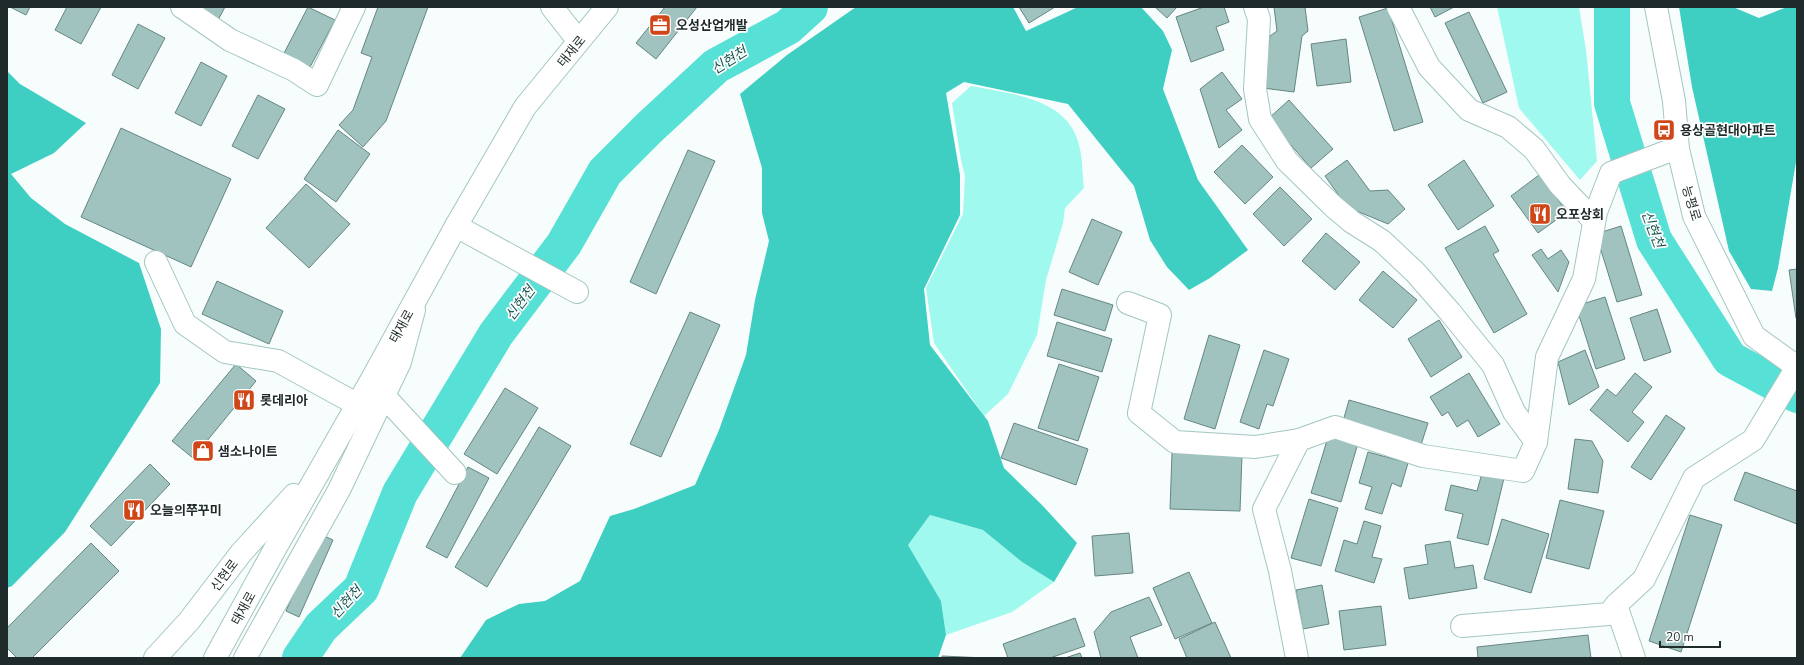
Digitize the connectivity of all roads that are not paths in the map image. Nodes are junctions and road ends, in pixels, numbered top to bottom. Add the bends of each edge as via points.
1 (182, 7) edge
2 (354, 7) edge
3 (552, 7) edge
4 (595, 7) edge
5 (607, 7) edge
6 (1255, 7) edge
7 (1398, 7) edge
8 (1656, 7) edge
9 (573, 34) junction
10 (1672, 150) junction
11 (1594, 221) junction
12 (456, 226) junction
13 (156, 262) dead end
14 (577, 292) dead end
15 (419, 293) junction
16 (1128, 303) dead end
17 (1797, 368) edge
18 (384, 396) junction
19 (349, 400) junction
20 (1298, 440) junction
21 (1536, 442) junction
22 (455, 473) dead end
23 (294, 495) junction
24 (1616, 605) junction
25 (1462, 626) dead end
26 (155, 658) edge
27 (203, 658) edge
28 (216, 658) edge
29 (245, 658) edge
30 (1297, 658) edge
31 (1634, 658) edge

1 - 2 main road via 230,40 294,70 317,85
3 - 9 main road
4 - 9 main road, 태재로
5 - 12 main road, 태재로 via 525,107
6 - 21 main road via 1259,19 1255,89 1260,119 1287,161 1334,207 1382,242 1415,272 1493,365 1514,412
7 - 11 main road via 1429,67 1469,110 1508,128 1534,149 1560,185
8 - 10 main road, 능평로 via 1674,102
9 - 19 main road, 태재로 via 518,101
10 - 11 main road via 1611,173
10 - 17 main road, 능평로 via 1694,216 1754,336
11 - 21 main road via 1584,279 1547,357
12 - 14 main road
12 - 15 main road, 태재로
13 - 19 main road via 185,324 225,352 278,361
15 - 18 main road via 400,362
15 - 28 main road, 태재로
16 - 20 main road via 1160,315 1139,413 1145,418 1175,442 1255,447
17 - 24 main road via 1753,440 1694,478 1644,579
18 - 22 main road
18 - 29 main road via 339,490
19 - 23 main road, 태재로
20 - 21 main road via 1335,427 1423,456 1523,471
20 - 30 main road via 1264,509 1280,571
23 - 26 main road, 신현로 via 241,553 190,621
23 - 27 main road, 태재로
24 - 25 main road via 1609,614
24 - 31 main road

